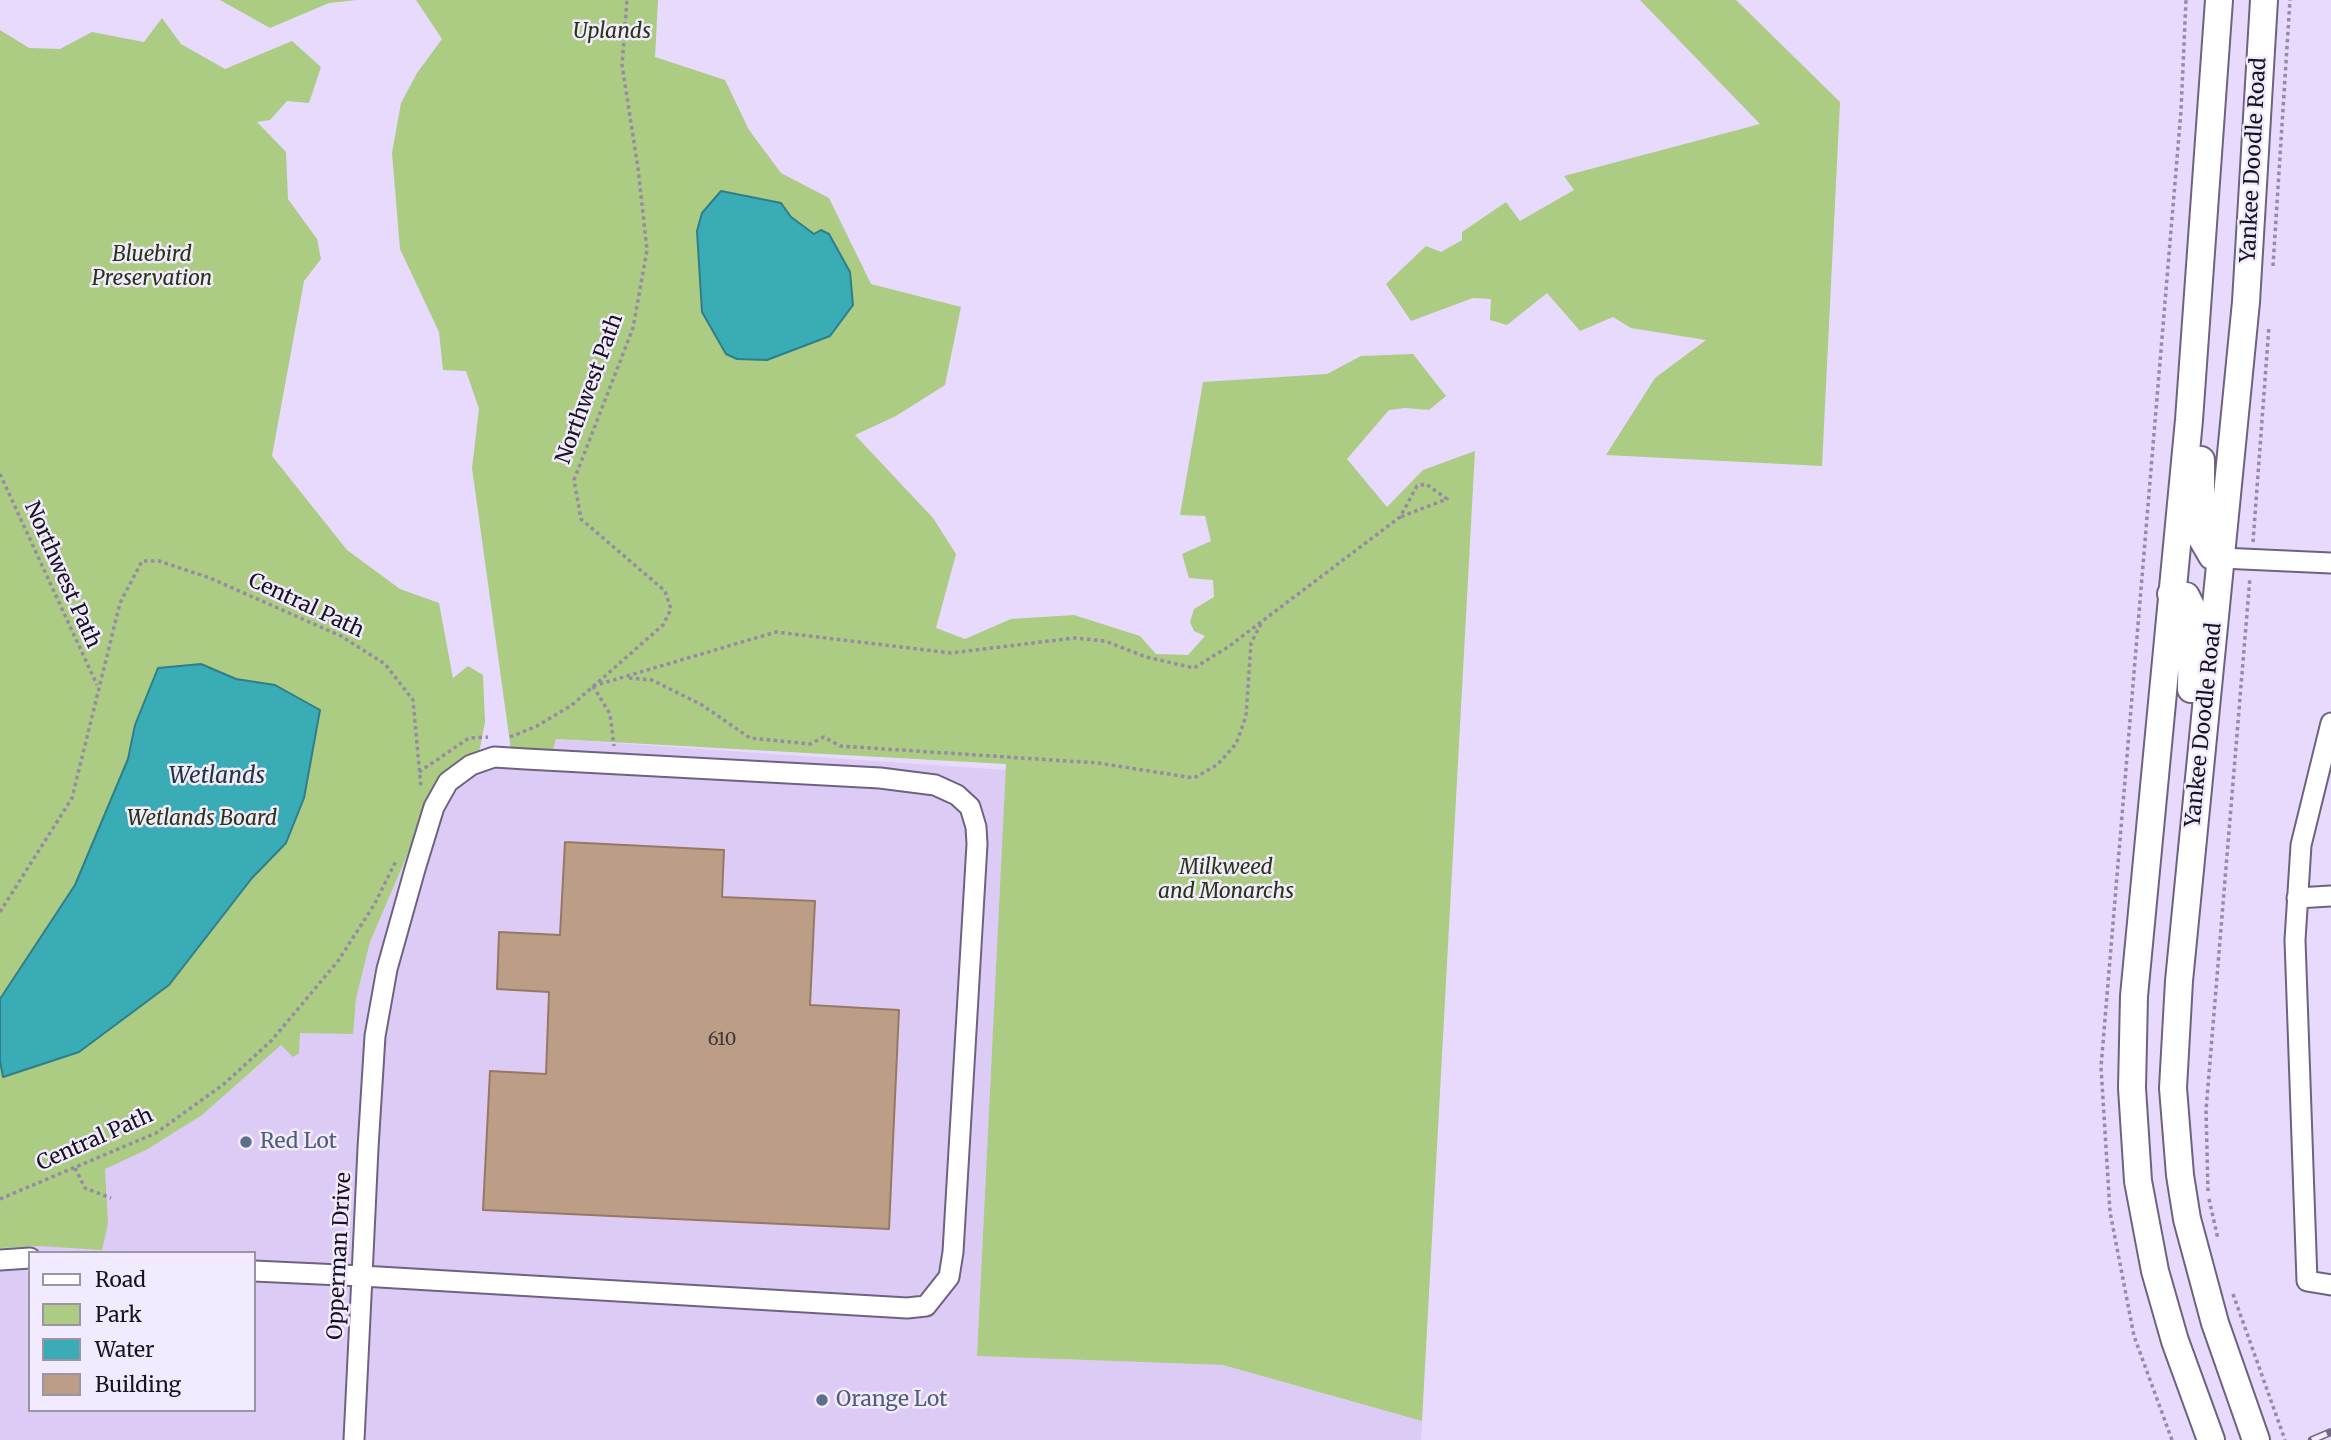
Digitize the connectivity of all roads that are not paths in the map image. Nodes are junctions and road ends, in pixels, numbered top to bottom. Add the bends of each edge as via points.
1 (2219, 0) edge
2 (2264, 0) edge
3 (2206, 179) junction
4 (2221, 558) junction
5 (2331, 564) edge
6 (2171, 594) junction
7 (2331, 723) edge
8 (2331, 896) edge
9 (2297, 898) junction
10 (2179, 981) junction
11 (28, 1258) edge
12 (0, 1260) edge
13 (256, 1270) edge
14 (362, 1276) junction
15 (2331, 1285) edge
16 (354, 1440) edge
17 (2211, 1440) edge
18 (2256, 1440) edge

1 - 3 main road
2 - 4 main road, Yankee Doodle Road via 2246,302
3 - 4 main road via 2219,189 2199,516 2204,547
3 - 6 main road
4 - 5 street
4 - 10 main road, Yankee Doodle Road
6 - 10 main road via 2186,596 2193,618 2171,966
6 - 17 main road via 2134,996 2133,1132 2155,1271
7 - 9 street via 2301,845
8 - 9 street
9 - 15 street via 2306,1281
10 - 18 main road, Yankee Doodle Road via 2173,1088 2187,1219 2215,1323
11 - 12 street
13 - 14 street, Opperman Drive
14 - 14 street, Opperman Drive via 375,1036 387,969 415,869 434,807 448,782 471,765 494,757 880,778 935,785 970,807 977,844 953,1252 948,1278 926,1306
14 - 16 street, Opperman Drive

